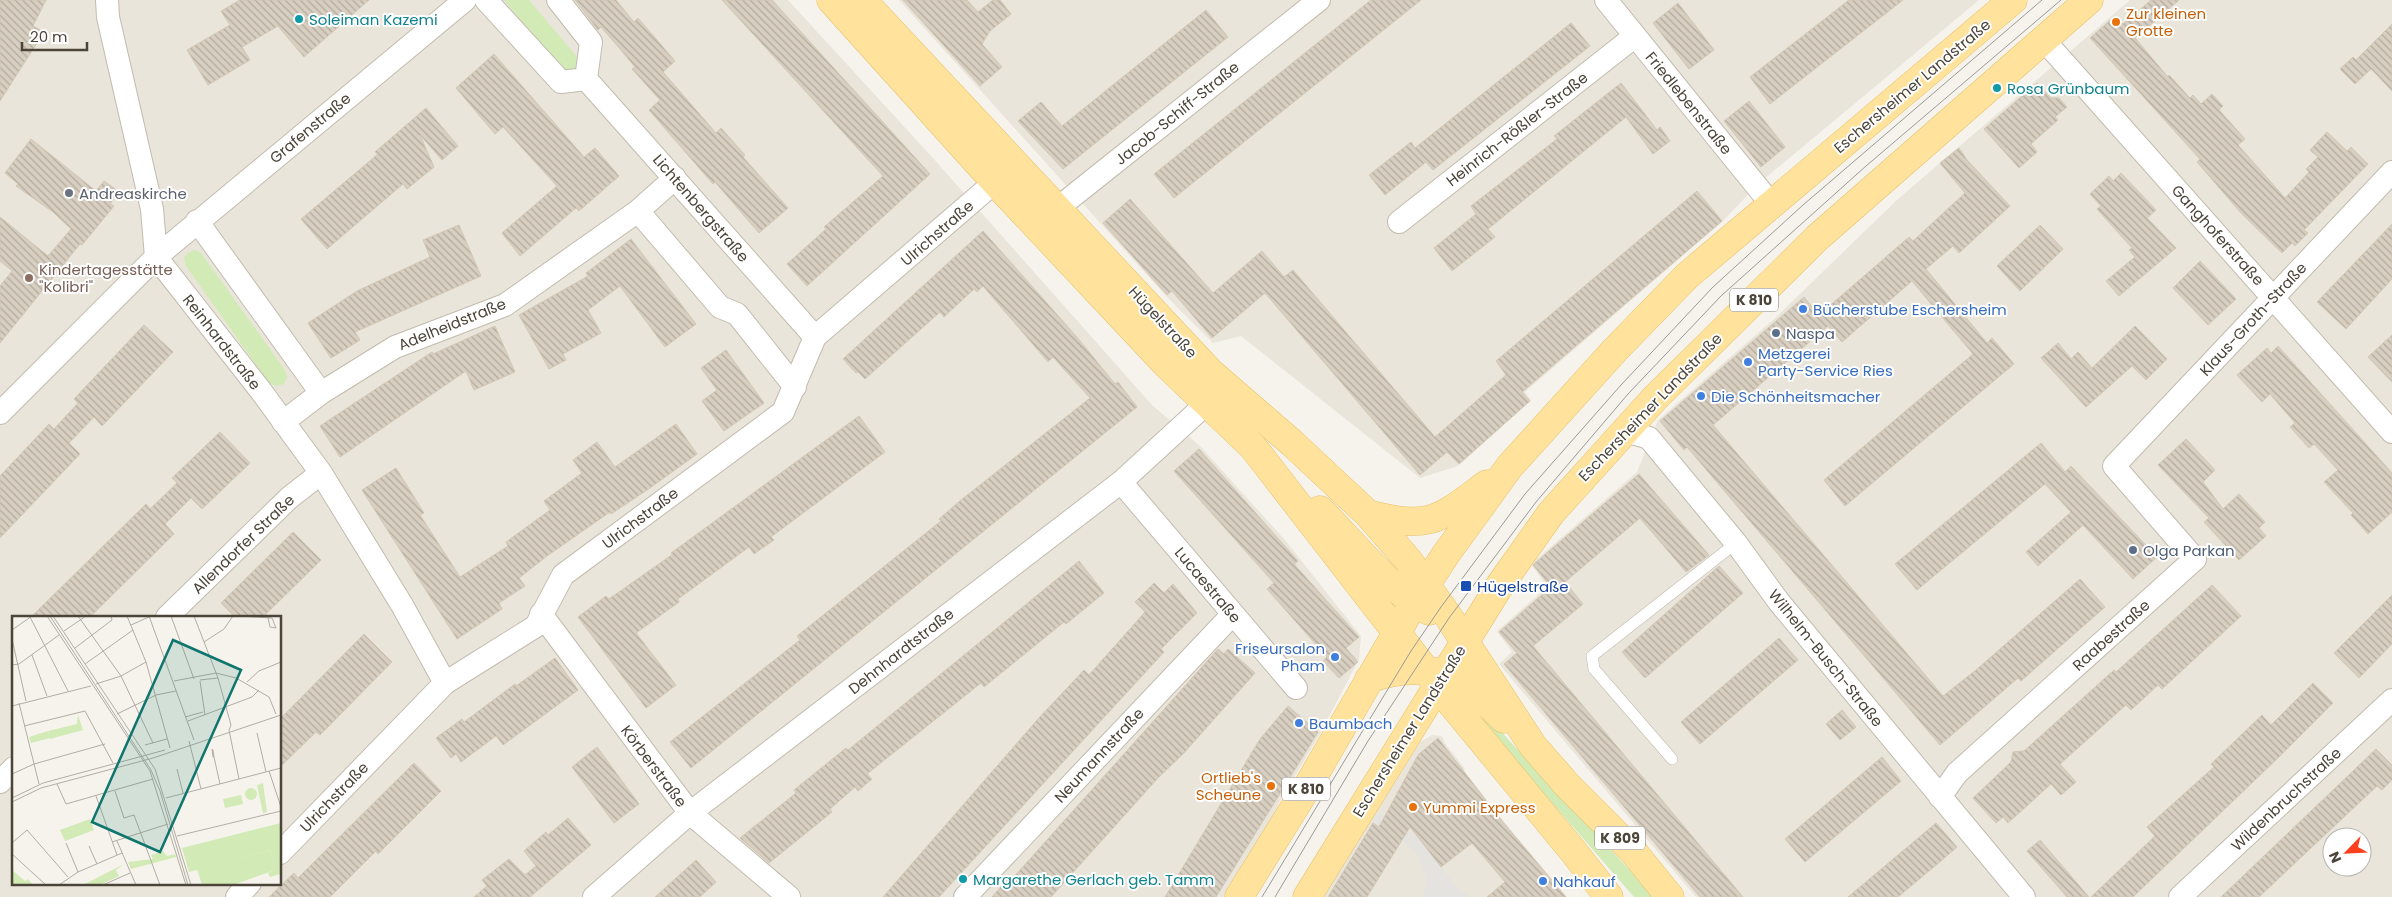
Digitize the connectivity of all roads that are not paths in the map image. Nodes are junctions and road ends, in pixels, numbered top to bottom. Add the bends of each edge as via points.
1 (107, 0) edge
2 (465, 0) edge
3 (486, 0) edge
4 (558, 0) edge
5 (831, 0) edge
6 (862, 0) edge
7 (1319, 0) edge
8 (1606, 0) edge
9 (2013, 0) edge
10 (2089, 0) edge
11 (1635, 36) junction
12 (2043, 39) junction
13 (586, 79) junction
14 (2392, 172) edge
15 (675, 178) junction
16 (995, 182) junction
17 (1772, 205) junction
18 (1058, 208) junction
19 (638, 210) junction
20 (197, 222) junction
21 (1399, 222) dead end
22 (1036, 226) junction
23 (156, 257) junction
24 (2274, 298) junction
25 (815, 338) junction
26 (795, 387) junction
27 (322, 393) junction
28 (1206, 404) junction
29 (0, 413) edge
30 (283, 422) junction
31 (2392, 432) edge
32 (1622, 433) junction
33 (1253, 448) junction
34 (1510, 466) junction
35 (2114, 466) joint
36 (321, 473) junction
37 (1120, 482) junction
38 (1368, 514) junction
39 (1736, 543) junction
40 (1419, 594) junction
41 (1484, 610) junction
42 (541, 614) junction
43 (1233, 614) junction
44 (168, 616) edge
45 (1448, 616) junction
46 (1396, 632) junction
47 (1465, 642) junction
48 (1436, 677) junction
49 (1369, 679) junction
50 (445, 683) junction
51 (1296, 688) dead end
52 (2392, 700) edge
53 (1533, 746) junction
54 (1672, 759) dead end
55 (12, 770) edge
56 (0, 782) edge
57 (1940, 797) junction
58 (690, 814) junction
59 (281, 852) edge
60 (249, 884) edge
61 (1669, 896) edge
62 (237, 897) edge
63 (594, 897) edge
64 (789, 897) edge
65 (965, 897) edge
66 (1239, 897) edge
67 (1307, 897) edge
68 (1608, 897) edge
69 (2024, 897) edge
70 (2180, 897) edge

1 - 23 street via 152,209
2 - 20 street, Grafenstraße
3 - 13 street via 561,82
4 - 13 street via 592,42
5 - 16 main road, Hügelstraße
6 - 18 main road, Hügelstraße
7 - 18 street, Jacob-Schiff-Straße
8 - 11 street, Friedlebenstraße
9 - 17 main road, Eschersheimer Landstraße / K 810
10 - 12 main road, Eschersheimer Landstraße / K 810
11 - 17 street, Friedlebenstraße
11 - 21 street, Heinrich-Rößler-Straße
12 - 24 street, Ganghoferstraße
12 - 32 main road, Eschersheimer Landstraße / K 810 via 1817,238
13 - 15 street, Lichtenbergstraße
14 - 24 street, Klaus-Groth-Straße
15 - 19 street, Adelheidstraße
15 - 25 street, Lichtenbergstraße
16 - 22 main road, Hügelstraße
16 - 25 street, Ulrichstraße
17 - 34 main road, Eschersheimer Landstraße / K 810 via 1687,276
18 - 22 street, Jacob-Schiff-Straße
18 - 38 main road, Hügelstraße via 1210,372
19 - 26 street via 720,307 737,314
19 - 27 street, Adelheidstraße via 505,305 395,348
20 - 23 street, Grafenstraße
20 - 27 street
22 - 28 main road, Hügelstraße
23 - 29 street, Grafenstraße
23 - 30 street, Reinhardstraße
24 - 31 street, Ganghoferstraße
24 - 35 street, Klaus-Groth-Straße
25 - 26 street, Ulrichstraße
26 - 42 street, Ulrichstraße via 783,412 563,575
27 - 30 street
28 - 33 main road, Hügelstraße
28 - 37 street, Dehnhardtstraße
30 - 36 street, Reinhardstraße
32 - 39 street, Wilhelm-Busch-Straße via 1649,438
32 - 41 main road, Eschersheimer Landstraße / K 810 via 1551,513
33 - 40 main road
33 - 46 main road, Hügelstraße
34 - 38 main road via 1451,510 1431,520 1395,521
34 - 40 main road, Eschersheimer Landstraße / K 810
35 - 57 street, Raabestraße via 2195,559 1957,773
36 - 44 street, Allendorfer Straße via 289,498
36 - 50 street, Reinhardstraße via 402,605
37 - 43 street, Lucaestraße
37 - 58 street, Dehnhardtstraße
38 - 40 main road, Hügelstraße via 1408,560
39 - 54 lane via 1592,656 1594,669
39 - 57 street, Wilhelm-Busch-Straße via 1779,602
40 - 45 main road, Hügelstraße / K 809
40 - 46 main road, Eschersheimer Landstraße / K 810
41 - 45 main road via 1471,616
41 - 47 main road, Eschersheimer Landstraße / K 810
42 - 50 street, Ulrichstraße via 536,626
42 - 58 street, Körberstraße
43 - 51 street, Lucaestraße
43 - 65 street, Neumannstraße
45 - 47 main road, Hügelstraße / K 809
46 - 48 main road, Hügelstraße / K 809
46 - 49 main road, Eschersheimer Landstraße / K 810
47 - 48 main road, Eschersheimer Landstraße / K 810
47 - 53 main road, Hügelstraße / K 809
48 - 49 main road via 1398,671
48 - 53 main road via 1466,684
48 - 67 main road, Eschersheimer Landstraße / K 810
48 - 68 main road, Hügelstraße / K 809
49 - 66 main road, Eschersheimer Landstraße / K 810
50 - 59 street, Ulrichstraße
52 - 70 street, Wildenbruchstraße
53 - 61 main road, Hügelstraße / K 809 via 1632,850
55 - 56 street
57 - 69 street, Wilhelm-Busch-Straße
58 - 63 street, Dehnhardtstraße
58 - 64 street, Körberstraße
60 - 62 street

